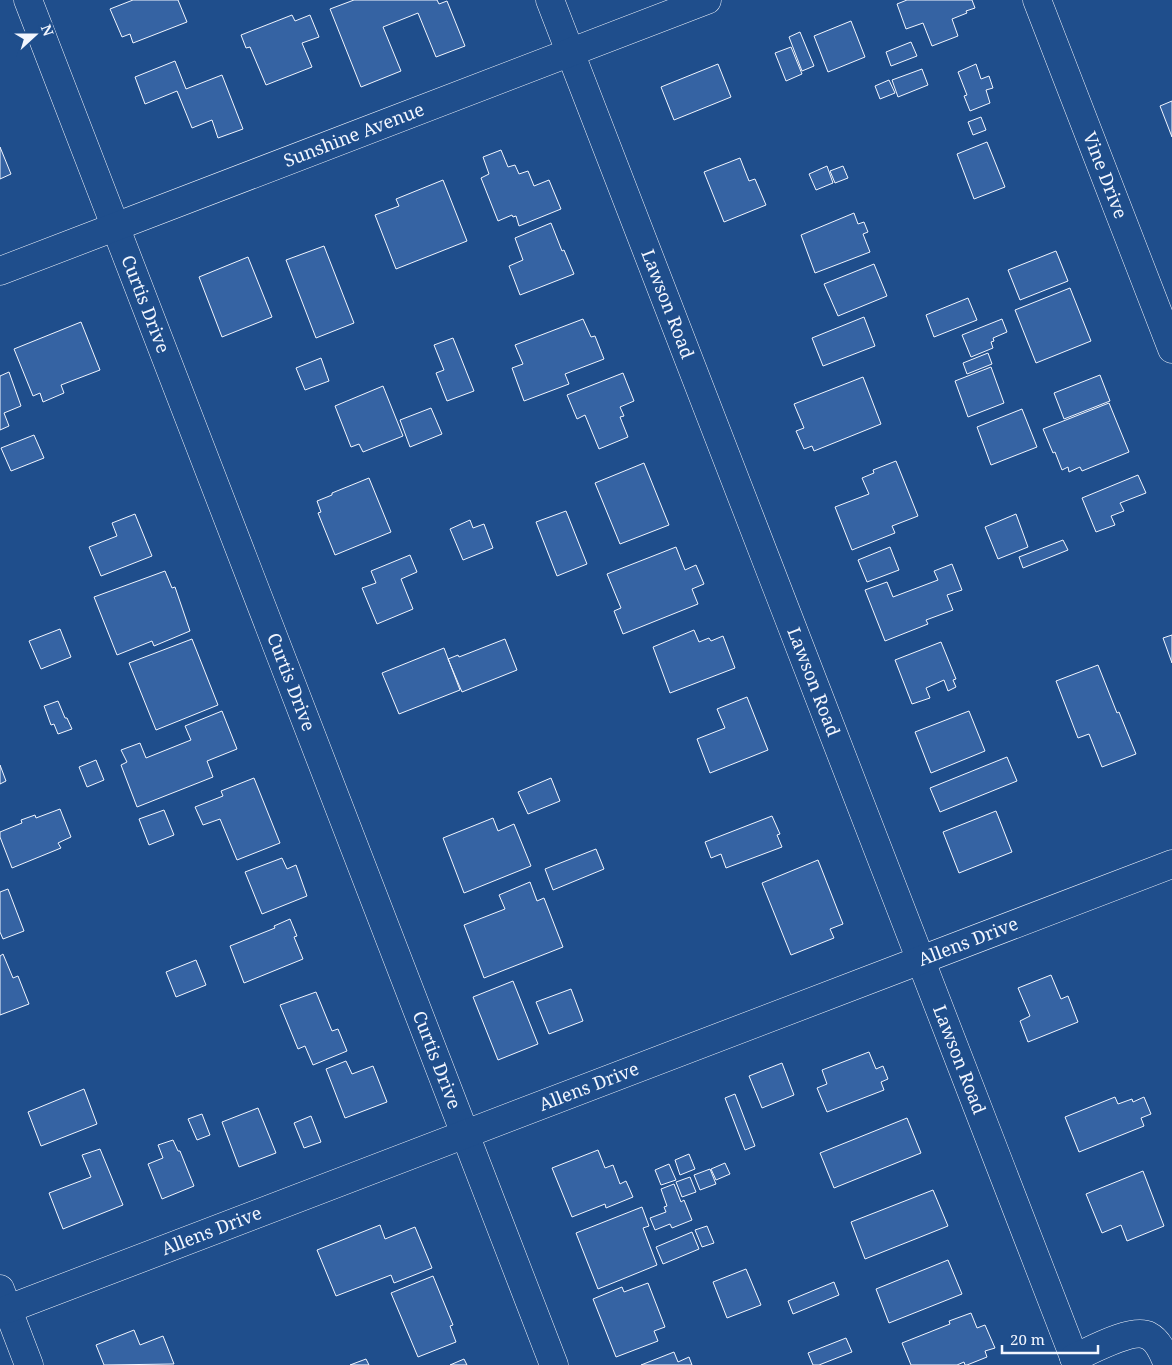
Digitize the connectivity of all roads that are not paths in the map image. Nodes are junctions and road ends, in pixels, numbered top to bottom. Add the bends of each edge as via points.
1 (28, 0) edge
2 (550, 0) edge
3 (707, 0) edge
4 (1038, 0) edge
5 (570, 52) junction
6 (115, 227) junction
7 (0, 271) edge
8 (1172, 349) edge
9 (1172, 864) edge
10 (920, 960) junction
11 (465, 1134) junction
12 (4, 1299) edge
13 (1075, 1361) edge
14 (29, 1365) edge
15 (554, 1365) edge
16 (1168, 1365) edge

1 - 6 street, Curtis Drive
2 - 5 street, Lawson Road
3 - 5 street, Sunshine Avenue
4 - 8 street, Vine Drive
5 - 6 street, Sunshine Avenue
5 - 10 street, Lawson Road
6 - 7 street, Sunshine Avenue
6 - 11 street, Curtis Drive
9 - 10 street, Allens Drive
10 - 11 street, Allens Drive
10 - 13 street, Lawson Road
11 - 12 street, Allens Drive
11 - 15 street, Curtis Drive
12 - 14 street
13 - 16 street via 1123,1338 1142,1334 1154,1340

